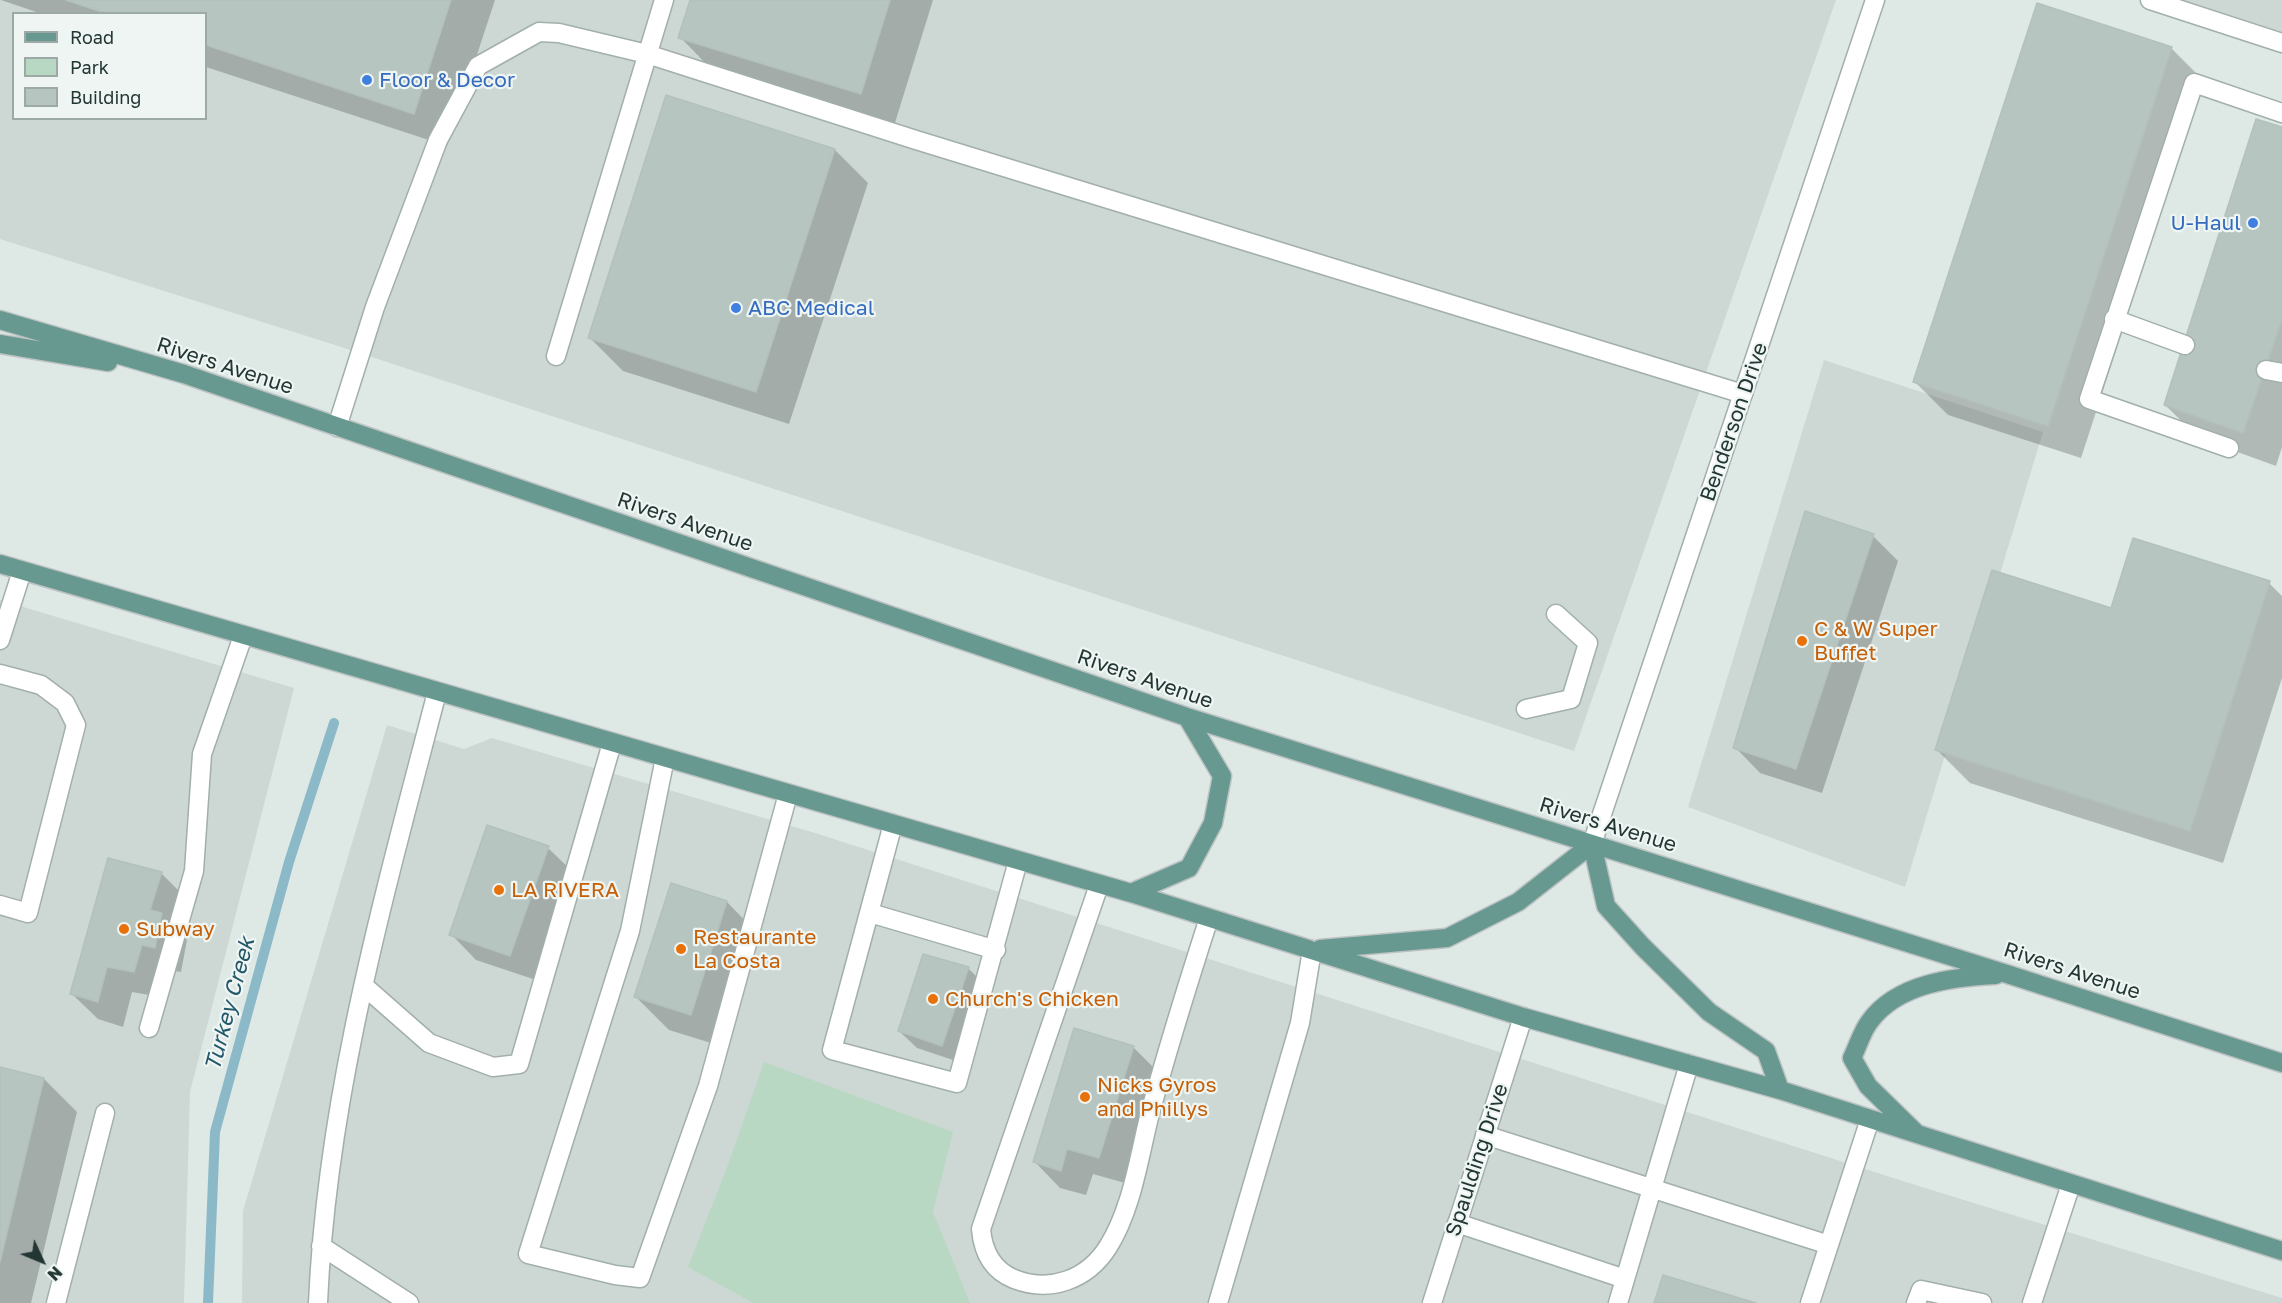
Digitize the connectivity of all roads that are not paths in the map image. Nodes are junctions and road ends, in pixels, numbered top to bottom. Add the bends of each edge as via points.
1 (664, 0) edge
2 (1875, 0) edge
3 (2150, 0) edge
4 (2282, 42) edge
5 (647, 54) junction
6 (2282, 113) edge
7 (2114, 319) junction
8 (0, 320) edge
9 (0, 344) edge
10 (2185, 345) dead end
11 (556, 356) dead end
12 (184, 374) junction
13 (1743, 394) junction
14 (337, 427) junction
15 (2229, 448) dead end
16 (0, 564) edge
17 (22, 571) junction
18 (1556, 614) dead end
19 (243, 636) junction
20 (0, 640) edge
21 (0, 674) edge
22 (437, 692) junction
23 (1526, 709) dead end
24 (1187, 717) junction
25 (612, 743) junction
26 (665, 758) junction
27 (788, 794) junction
28 (893, 824) junction
29 (1592, 844) junction
30 (1018, 861) junction
31 (1099, 885) junction
32 (1131, 893) junction
33 (0, 905) edge
34 (870, 914) junction
35 (1209, 918) junction
36 (996, 950) junction
37 (1312, 950) junction
38 (2007, 974) junction
39 (364, 986) junction
40 (1523, 1017) junction
41 (149, 1028) dead end
42 (2281, 1058) edge
43 (1689, 1064) junction
44 (1780, 1090) junction
45 (105, 1113) dead end
46 (1870, 1119) junction
47 (1485, 1135) junction
48 (1919, 1135) junction
49 (2071, 1184) junction
50 (1652, 1189) junction
51 (1457, 1223) junction
52 (1828, 1245) junction
53 (321, 1246) junction
54 (2282, 1251) edge
55 (1625, 1279) junction
56 (56, 1303) edge
57 (318, 1303) edge
58 (409, 1303) edge
59 (1218, 1303) edge
60 (1432, 1303) edge
61 (1618, 1303) edge
62 (1810, 1303) edge
63 (1916, 1303) edge
64 (1982, 1303) edge
65 (2032, 1303) edge

1 - 5 street
2 - 13 street, Benderson Drive
3 - 4 street
5 - 11 street
5 - 13 street via 926,144
5 - 14 street via 559,33 539,32 478,66 438,140 375,307
6 - 7 street via 2194,83
7 - 10 street
7 - 15 street via 2089,399
8 - 12 main road, Rivers Avenue
9 - 12 main road
12 - 14 main road, Rivers Avenue
13 - 29 street, Benderson Drive
14 - 24 main road, Rivers Avenue
16 - 17 main road
17 - 19 main road
17 - 20 street
18 - 23 street via 1588,643 1571,699
19 - 22 main road
19 - 41 street via 202,754 194,871
21 - 33 street via 41,686 65,703 76,725 28,914
22 - 25 main road
22 - 39 street
24 - 29 main road, Rivers Avenue
24 - 32 main road via 1222,776 1213,823 1189,868
25 - 26 main road
25 - 39 street via 519,1064 493,1067 429,1043
26 - 27 main road
26 - 27 street via 630,931 528,1254 640,1278 708,1086
27 - 28 main road
28 - 30 main road
28 - 34 street
29 - 37 main road via 1518,902 1447,938
29 - 38 main road, Rivers Avenue
29 - 44 main road via 1606,906 1708,1012 1766,1051
30 - 31 main road
30 - 36 street
31 - 32 main road
31 - 35 street via 981,1229 982,1246 1000,1271 1034,1285 1052,1286 1077,1277 1107,1249 1122,1220 1170,1039
32 - 35 main road
34 - 36 street
34 - 36 street via 832,1050 957,1083
35 - 37 main road
37 - 40 main road
37 - 59 street via 1300,1023
38 - 42 main road, Rivers Avenue
38 - 48 main road via 1948,978 1901,994 1870,1020 1852,1058 1868,1086
39 - 53 street via 340,1094
40 - 43 main road
40 - 47 street, Spaulding Drive
43 - 44 main road
43 - 50 street
44 - 46 main road
45 - 56 street
46 - 48 main road
46 - 52 street
47 - 50 street
47 - 51 street, Spaulding Drive
48 - 49 main road
49 - 54 main road
49 - 65 street
50 - 52 street
50 - 55 street
51 - 55 street
51 - 60 street, Spaulding Drive
52 - 62 street
53 - 57 street
53 - 58 street
55 - 61 street
63 - 64 street via 1921,1290

